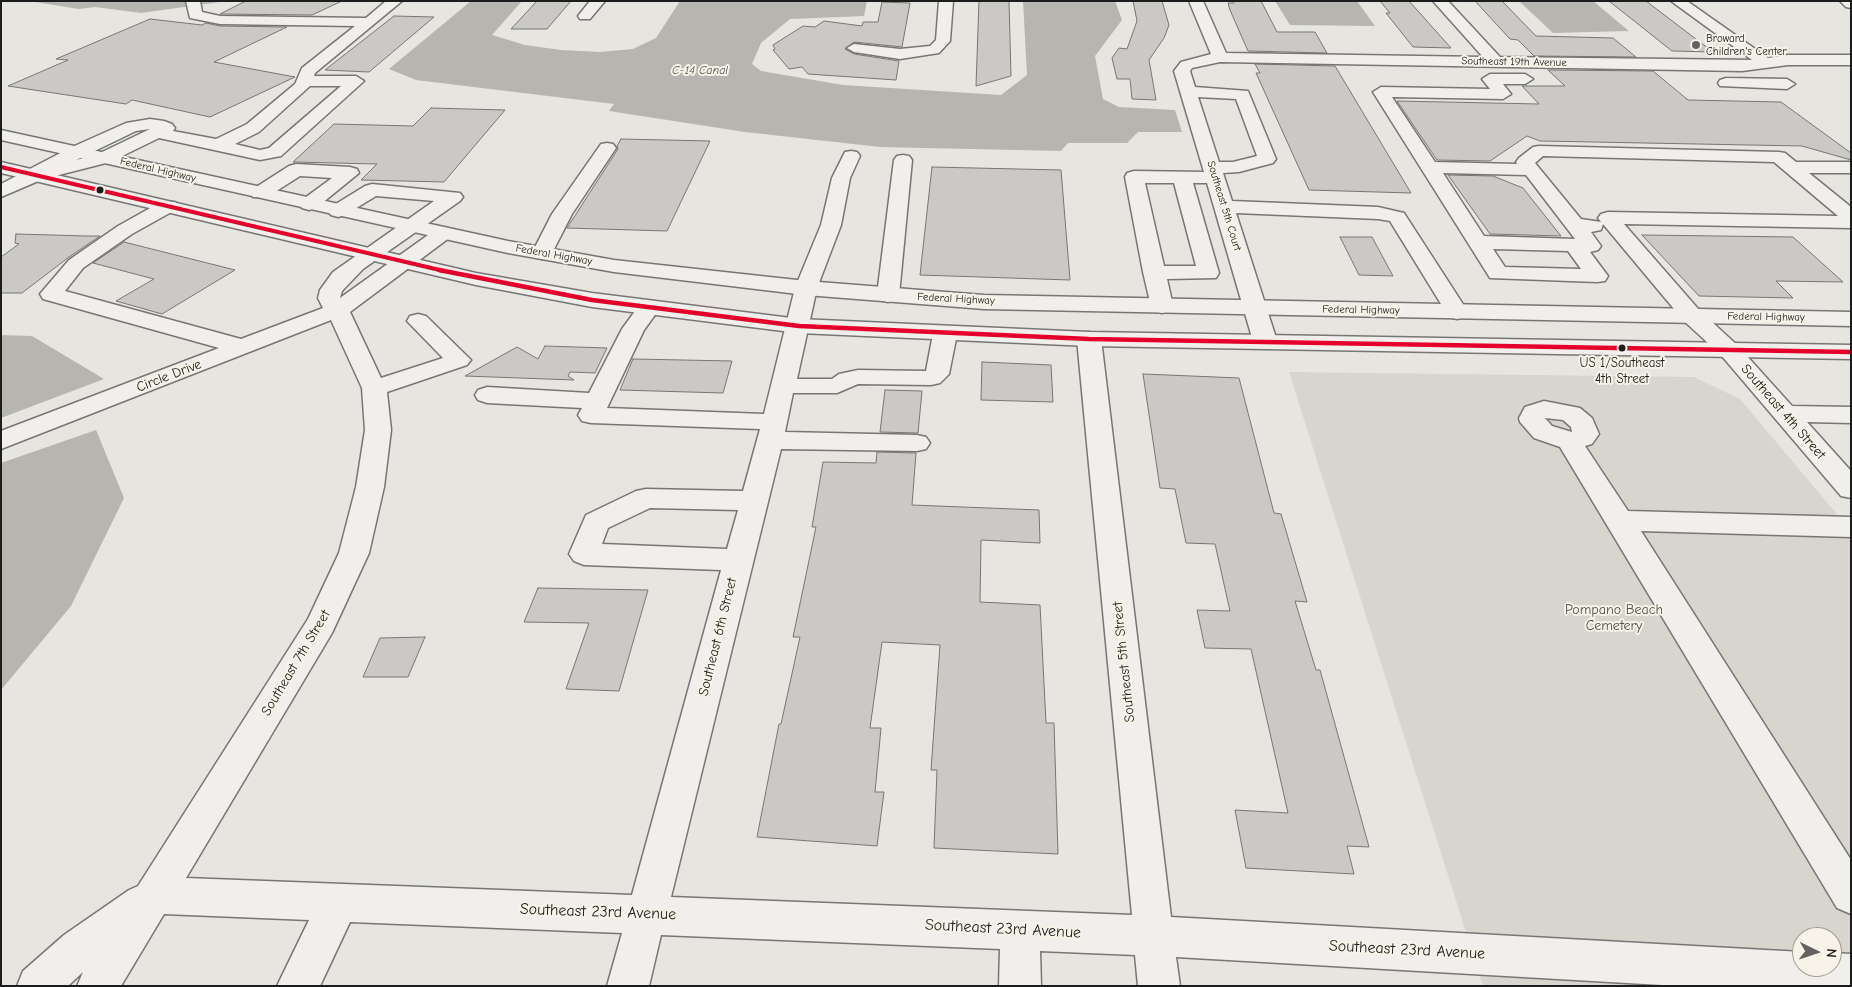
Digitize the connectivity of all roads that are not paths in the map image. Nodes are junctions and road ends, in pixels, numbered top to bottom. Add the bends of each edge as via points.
1 (395, 1) edge
2 (598, 1) edge
3 (946, 1) edge
4 (1196, 1) edge
5 (1440, 1) edge
6 (1678, 1) edge
7 (1847, 1) edge
8 (1851, 4) edge
9 (193, 5) edge
10 (585, 16) dead end
11 (369, 22) junction
12 (854, 48) dead end
13 (1220, 57) junction
14 (1851, 60) edge
15 (1496, 62) junction
16 (1767, 64) junction
17 (1182, 71) joint
18 (305, 80) junction
19 (1540, 80) dead end
20 (1708, 83) dead end
21 (1788, 84) dead end
22 (1188, 92) junction
23 (159, 133) junction
24 (1, 135) edge
25 (218, 145) junction
26 (607, 148) dead end
27 (76, 152) junction
28 (851, 156) dead end
29 (104, 158) junction
30 (903, 160) dead end
31 (1, 167) edge
32 (1430, 167) junction
33 (1791, 167) junction
34 (1851, 168) edge
35 (1531, 170) junction
36 (1214, 173) junction
37 (36, 175) junction
38 (1182, 178) junction
39 (1, 191) edge
40 (1821, 192) junction
41 (260, 193) junction
42 (1851, 193) edge
43 (309, 204) junction
44 (168, 206) junction
45 (1224, 207) junction
46 (338, 210) junction
47 (1851, 217) edge
48 (1851, 222) edge
49 (412, 227) junction
50 (1616, 227) junction
51 (442, 234) junction
52 (1574, 236) junction
53 (1478, 242) junction
54 (542, 253) junction
55 (370, 255) junction
56 (403, 263) junction
57 (1154, 272) junction
58 (806, 288) junction
59 (888, 295) junction
60 (1162, 306) junction
61 (649, 308) junction
62 (1256, 308) junction
63 (338, 310) junction
64 (1456, 312) junction
65 (1692, 316) junction
66 (1851, 319) edge
67 (418, 321) dead end
68 (799, 326) junction
69 (945, 334) junction
70 (1089, 339) junction
71 (1265, 341) junction
72 (243, 347) junction
73 (1729, 350) junction
74 (1851, 352) edge
75 (783, 386) junction
76 (374, 388) junction
77 (487, 394) dead end
78 (598, 400) junction
79 (1785, 414) junction
80 (1851, 415) edge
81 (772, 431) junction
82 (1, 441) edge
83 (1569, 441) dead end
84 (917, 443) dead end
85 (1851, 489) edge
86 (753, 501) junction
87 (1620, 520) junction
88 (1851, 527) edge
89 (738, 560) junction
90 (155, 895) junction
91 (1851, 895) edge
92 (339, 902) junction
93 (647, 914) junction
94 (1020, 930) junction
95 (1154, 936) junction
96 (1851, 975) edge
97 (38, 986) edge
98 (98, 986) edge
99 (298, 986) edge
100 (628, 986) edge
101 (1020, 986) edge
102 (1159, 986) edge

1 - 11 street
2 - 10 street
3 - 12 street via 943,41 934,50 900,54
4 - 13 street
5 - 15 street
6 - 16 street
7 - 8 street
9 - 11 street via 195,15 220,20
11 - 18 street via 308,71
13 - 15 street, Southeast 19th Avenue
13 - 17 street, Southeast 19th Avenue via 1186,65
14 - 16 street, Southeast 19th Avenue via 1788,60
15 - 16 street, Southeast 19th Avenue
17 - 22 street, Southeast 5th Court
18 - 25 street via 254,128
18 - 25 street via 356,81 275,152 260,156
19 - 32 street via 1490,79 1503,94 1380,92
20 - 21 street
22 - 36 street, Southeast 5th Court
22 - 36 street via 1242,94 1266,159
23 - 25 street
23 - 27 street via 166,128 144,124
23 - 29 street
24 - 27 street, Federal Highway
26 - 54 street via 562,214
27 - 29 street, Federal Highway
27 - 37 street
28 - 58 street, Southeast 6th Street via 842,178 831,225
29 - 37 street
29 - 41 street, Federal Highway
30 - 59 street
31 - 37 street
32 - 35 street
32 - 53 street
33 - 34 street
33 - 35 street via 1779,157 1539,151 1525,162
33 - 40 street
35 - 52 street
36 - 38 street
36 - 45 street, Southeast 5th Court
37 - 39 street
37 - 44 street
38 - 57 street via 1134,177
38 - 57 street via 1208,273
40 - 42 street
40 - 47 street
41 - 43 street, Federal Highway
41 - 43 street via 296,170 350,173
43 - 46 street, Federal Highway
44 - 55 street
44 - 72 street via 124,230 76,264 51,294
45 - 62 street, Southeast 5th Court
45 - 64 street via 1378,213 1397,217
46 - 49 street, Federal Highway
46 - 49 street, Southeast 7th Street via 372,190 453,197
48 - 50 street via 1608,218
49 - 51 street, Federal Highway
49 - 55 street, Southeast 7th Street
50 - 52 street
50 - 65 street, Southeast 4th Street
51 - 54 street, Federal Highway
51 - 56 street
52 - 53 street
52 - 53 street via 1597,276 1498,273
54 - 58 street, Federal Highway via 614,266
55 - 56 street
55 - 63 street, Southeast 7th Street via 341,277 331,290 329,298
56 - 61 street via 476,279
56 - 63 street
57 - 60 street
58 - 59 street, Federal Highway
58 - 68 street, Southeast 6th Street
59 - 60 street, Federal Highway via 984,302
60 - 62 street, Federal Highway
61 - 68 street
61 - 78 street via 633,329
62 - 64 street, Federal Highway
62 - 71 street, Southeast 5th Court
63 - 72 street, Circle Drive
63 - 76 street, Southeast 7th Street
64 - 65 street, Federal Highway
65 - 66 street, Federal Highway
65 - 73 street, Southeast 4th Street
67 - 76 street via 459,360
68 - 69 street
68 - 75 street, Southeast 6th Street
69 - 70 street
69 - 75 street via 937,374 931,378 858,377 837,386
70 - 71 street
70 - 95 street, Southeast 5th Street
71 - 73 street
72 - 82 street, Circle Drive
73 - 74 street
73 - 79 street, Southeast 4th Street
75 - 81 street, Southeast 6th Street
76 - 90 street, Southeast 7th Street via 378,430 370,487 354,553 321,624
77 - 78 street
78 - 81 street via 591,415
79 - 80 street
79 - 85 street, Southeast 4th Street
81 - 84 street
81 - 86 street, Southeast 6th Street
83 - 87 street
86 - 89 street, Southeast 6th Street
86 - 89 street via 646,498 596,522 584,554
87 - 88 street
87 - 91 street
89 - 93 street, Southeast 6th Street
90 - 92 street, Southeast 23rd Avenue
90 - 97 street via 78,949
90 - 98 street, Southeast 7th Street
92 - 93 street, Southeast 23rd Avenue
92 - 99 street
93 - 94 street, Southeast 23rd Avenue
93 - 100 street, Southeast 6th Street
94 - 95 street, Southeast 23rd Avenue
94 - 101 street
95 - 96 street, Southeast 23rd Avenue
95 - 102 street, Southeast 5th Street

